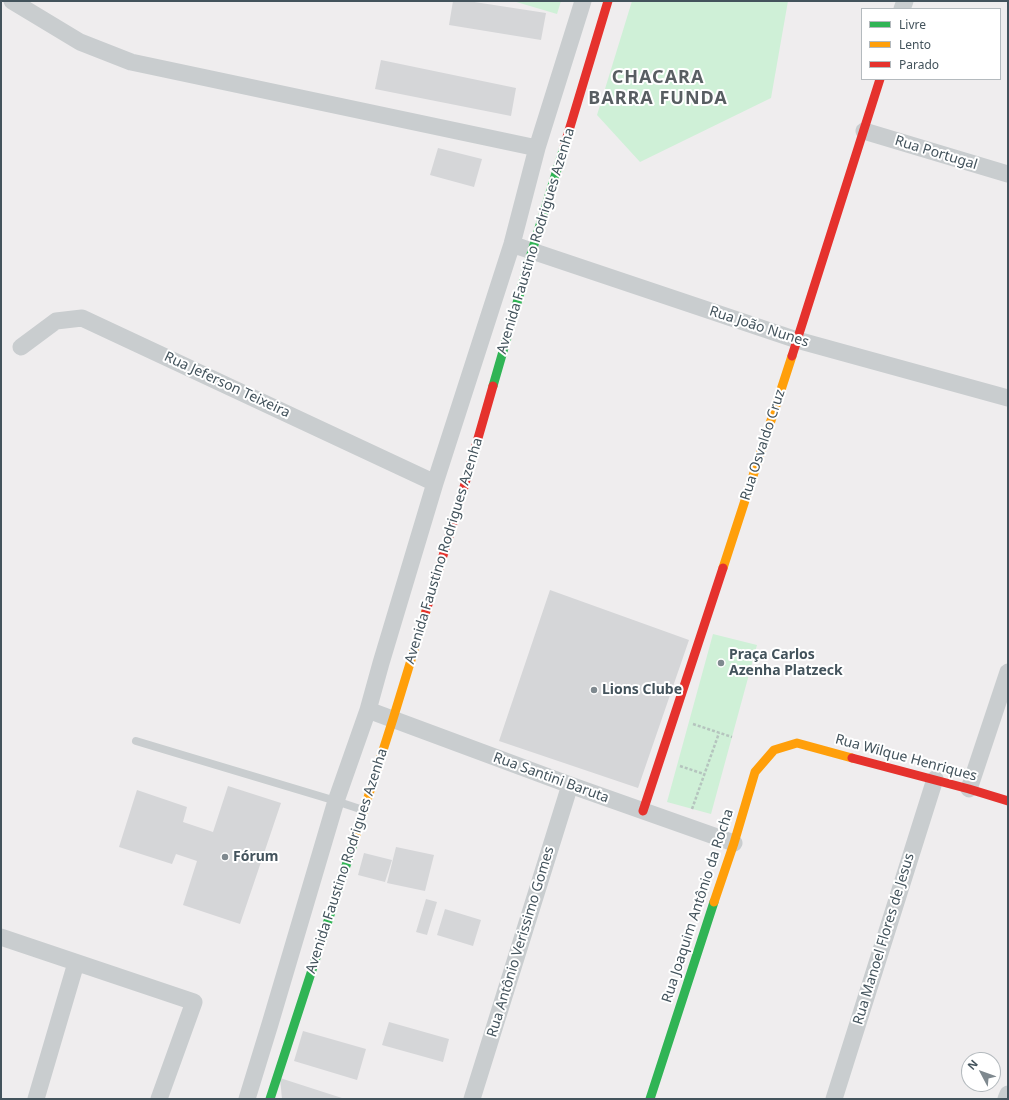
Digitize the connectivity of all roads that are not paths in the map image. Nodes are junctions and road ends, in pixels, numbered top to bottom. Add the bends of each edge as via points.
1 (12, 1) edge
2 (583, 1) edge
3 (608, 1) edge
4 (880, 80) edge
5 (864, 131) junction
6 (537, 148) junction
7 (1008, 174) edge
8 (512, 244) junction
9 (532, 251) junction
10 (797, 340) junction
11 (21, 348) dead end
12 (1008, 398) edge
13 (435, 483) junction
14 (1008, 672) edge
15 (368, 710) junction
16 (393, 719) junction
17 (136, 741) dead end
18 (797, 743) joint
19 (935, 779) junction
20 (570, 785) junction
21 (969, 789) junction
22 (336, 801) junction
23 (1008, 801) edge
24 (364, 810) junction
25 (643, 811) junction
26 (734, 843) junction
27 (1, 937) edge
28 (289, 960) junction
29 (76, 963) junction
30 (312, 969) junction
31 (1008, 1094) edge
32 (36, 1099) edge
33 (159, 1099) edge
34 (247, 1099) edge
35 (270, 1099) edge
36 (472, 1099) edge
37 (650, 1099) edge
38 (834, 1099) edge
39 (1006, 1099) edge

1 - 6 street via 80,42 131,62
2 - 6 street, Avenida Faustino Rodrigues Azenha
3 - 9 street, Avenida Faustino Rodrigues Azenha
4 - 5 street, Rua Osvaldo Cruz
5 - 7 street, Rua Portugal
5 - 10 street, Rua Osvaldo Cruz
6 - 8 street, Avenida Faustino Rodrigues Azenha
8 - 9 street, Rua João Nunes
8 - 13 street, Avenida Faustino Rodrigues Azenha
9 - 10 street, Rua João Nunes
9 - 16 street, Avenida Faustino Rodrigues Azenha via 462,494
10 - 12 street, Rua João Nunes
10 - 25 street, Rua Osvaldo Cruz
11 - 13 street, Rua Jeferson Teixeira via 56,321 82,318
13 - 15 street, Avenida Faustino Rodrigues Azenha
14 - 21 street
15 - 16 street, Rua Santini Baruta
15 - 22 street, Avenida Faustino Rodrigues Azenha
16 - 20 street, Rua Santini Baruta
16 - 24 street, Avenida Faustino Rodrigues Azenha
17 - 22 lane
18 - 19 street, Rua Wilque Henriques
18 - 26 street, Rua Joaquim Antônio da Rocha via 774,750 755,772
19 - 21 street, Rua Wilque Henriques
19 - 38 street, Rua Manoel Flores de Jesus
20 - 25 street, Rua Santini Baruta
20 - 36 street, Rua Antônio Verissimo Gomes
21 - 23 street, Rua Wilque Henriques
22 - 24 lane
22 - 28 street, Avenida Faustino Rodrigues Azenha
24 - 30 street, Avenida Faustino Rodrigues Azenha
25 - 26 street, Rua Santini Baruta
26 - 37 street, Rua Joaquim Antônio da Rocha
27 - 29 street
28 - 30 street
28 - 34 street, Avenida Faustino Rodrigues Azenha
29 - 32 street
29 - 33 street via 194,1002
30 - 35 street, Avenida Faustino Rodrigues Azenha
31 - 39 street

